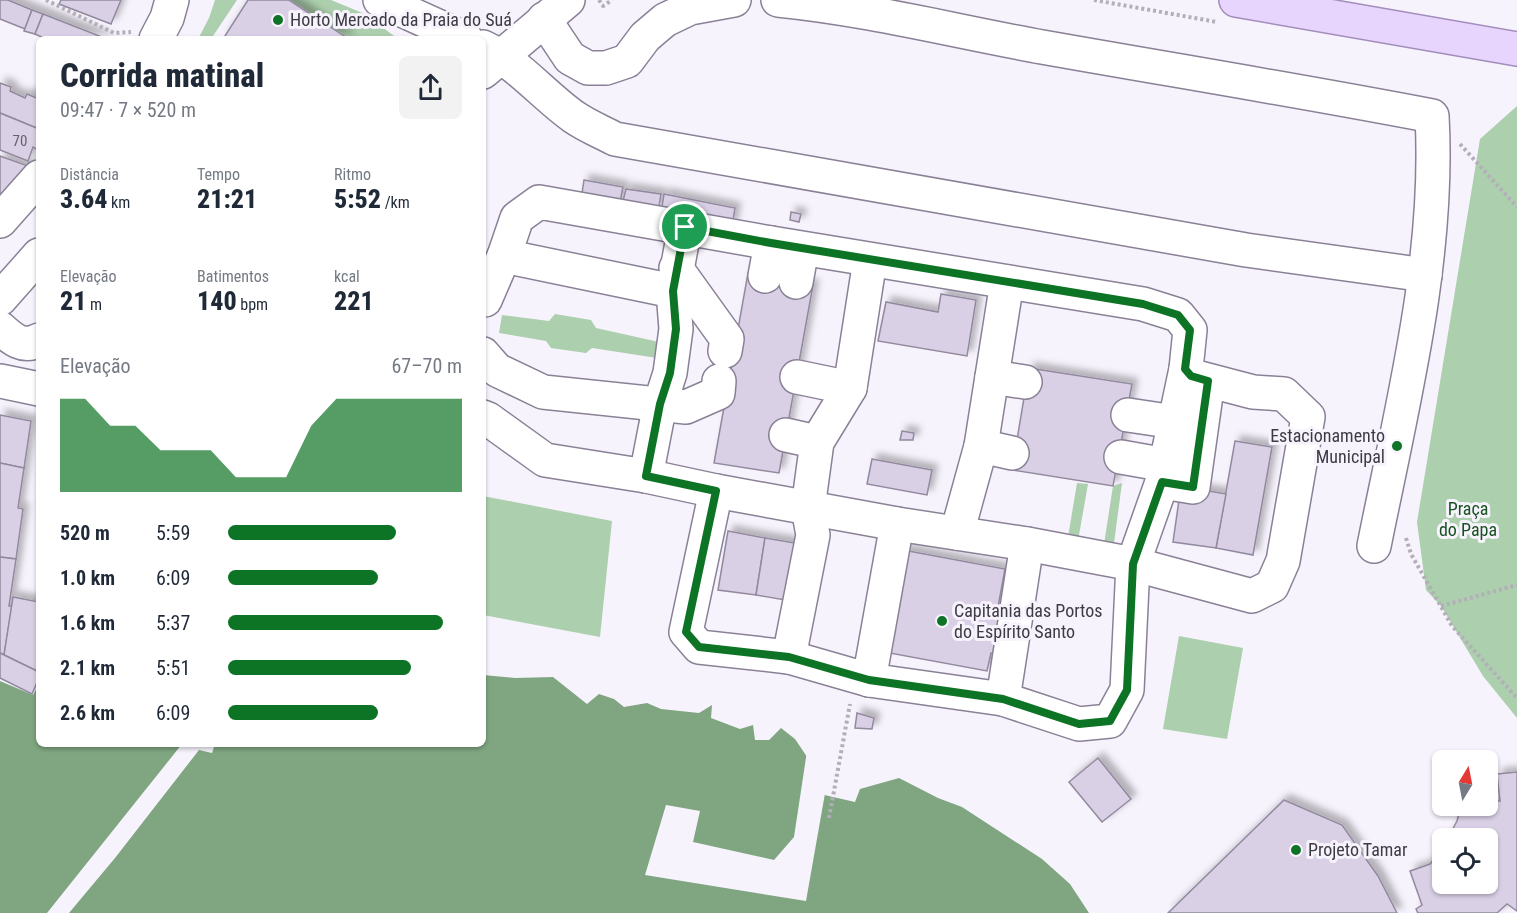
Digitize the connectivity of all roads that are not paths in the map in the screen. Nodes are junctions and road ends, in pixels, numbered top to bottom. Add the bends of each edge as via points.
1 (172, 0) edge
2 (380, 0) edge
3 (734, 0) edge
4 (778, 0) edge
5 (1236, 0) edge
6 (556, 9) edge
7 (147, 36) edge
8 (459, 36) edge
9 (1517, 49) edge
10 (489, 58) edge
11 (36, 180) edge
12 (3, 214) edge
13 (685, 227) junction
14 (786, 246) junction
15 (504, 256) junction
16 (36, 258) edge
17 (870, 260) junction
18 (1425, 274) junction
19 (675, 279) junction
20 (781, 279) dead end
21 (1007, 282) junction
22 (0, 299) edge
23 (486, 299) edge
24 (0, 328) edge
25 (36, 342) edge
26 (486, 357) edge
27 (1197, 375) junction
28 (797, 377) dead end
29 (992, 377) junction
30 (0, 381) edge
31 (1025, 382) dead end
32 (36, 388) edge
33 (850, 388) junction
34 (660, 404) junction
35 (1128, 415) dead end
36 (486, 418) edge
37 (1175, 422) junction
38 (786, 435) dead end
39 (818, 442) junction
40 (1121, 458) dead end
41 (1164, 473) junction
42 (646, 476) junction
43 (716, 491) junction
44 (808, 508) junction
45 (897, 524) junction
46 (957, 533) junction
47 (1027, 544) junction
48 (1374, 546) dead end
49 (1133, 564) junction
50 (789, 657) junction
51 (862, 678) junction
52 (1003, 699) junction

1 - 7 street via 168,18
2 - 8 street
3 - 6 street via 690,8 665,20 645,37 627,61 606,68 588,68 570,58
4 - 18 street via 873,13 1432,116 1434,155
5 - 9 main road
6 - 10 street
10 - 18 street via 575,118 615,140 1246,250
11 - 12 street
13 - 14 street
13 - 15 street via 539,202 517,218
13 - 19 street
14 - 17 street
14 - 20 street
15 - 19 street
15 - 23 street
16 - 22 street
17 - 21 street via 950,284
17 - 33 street
18 - 48 street
19 - 34 street via 676,329 670,373
19 - 34 street via 727,339 717,393 686,407
21 - 27 street via 1143,304 1178,315 1190,330
21 - 29 street
24 - 25 street via 13,340 24,344
26 - 34 street via 497,370 543,392
27 - 37 street
27 - 41 street via 1193,487
27 - 49 street via 1253,392 1284,394 1308,417 1283,561 1272,586 1252,596
28 - 33 street
29 - 31 street
29 - 46 street via 997,450
30 - 32 street
33 - 39 street
34 - 42 street
35 - 37 street
36 - 42 street via 545,460
37 - 41 street
38 - 39 street
39 - 44 street
40 - 41 street
41 - 49 street
42 - 43 street
43 - 44 street
43 - 50 street via 686,632 699,647
44 - 45 street
44 - 50 street via 813,534
45 - 46 street
45 - 51 street
46 - 47 street
47 - 49 street
47 - 52 street
49 - 52 street via 1127,690 1110,721 1079,724
50 - 51 street
51 - 52 street

